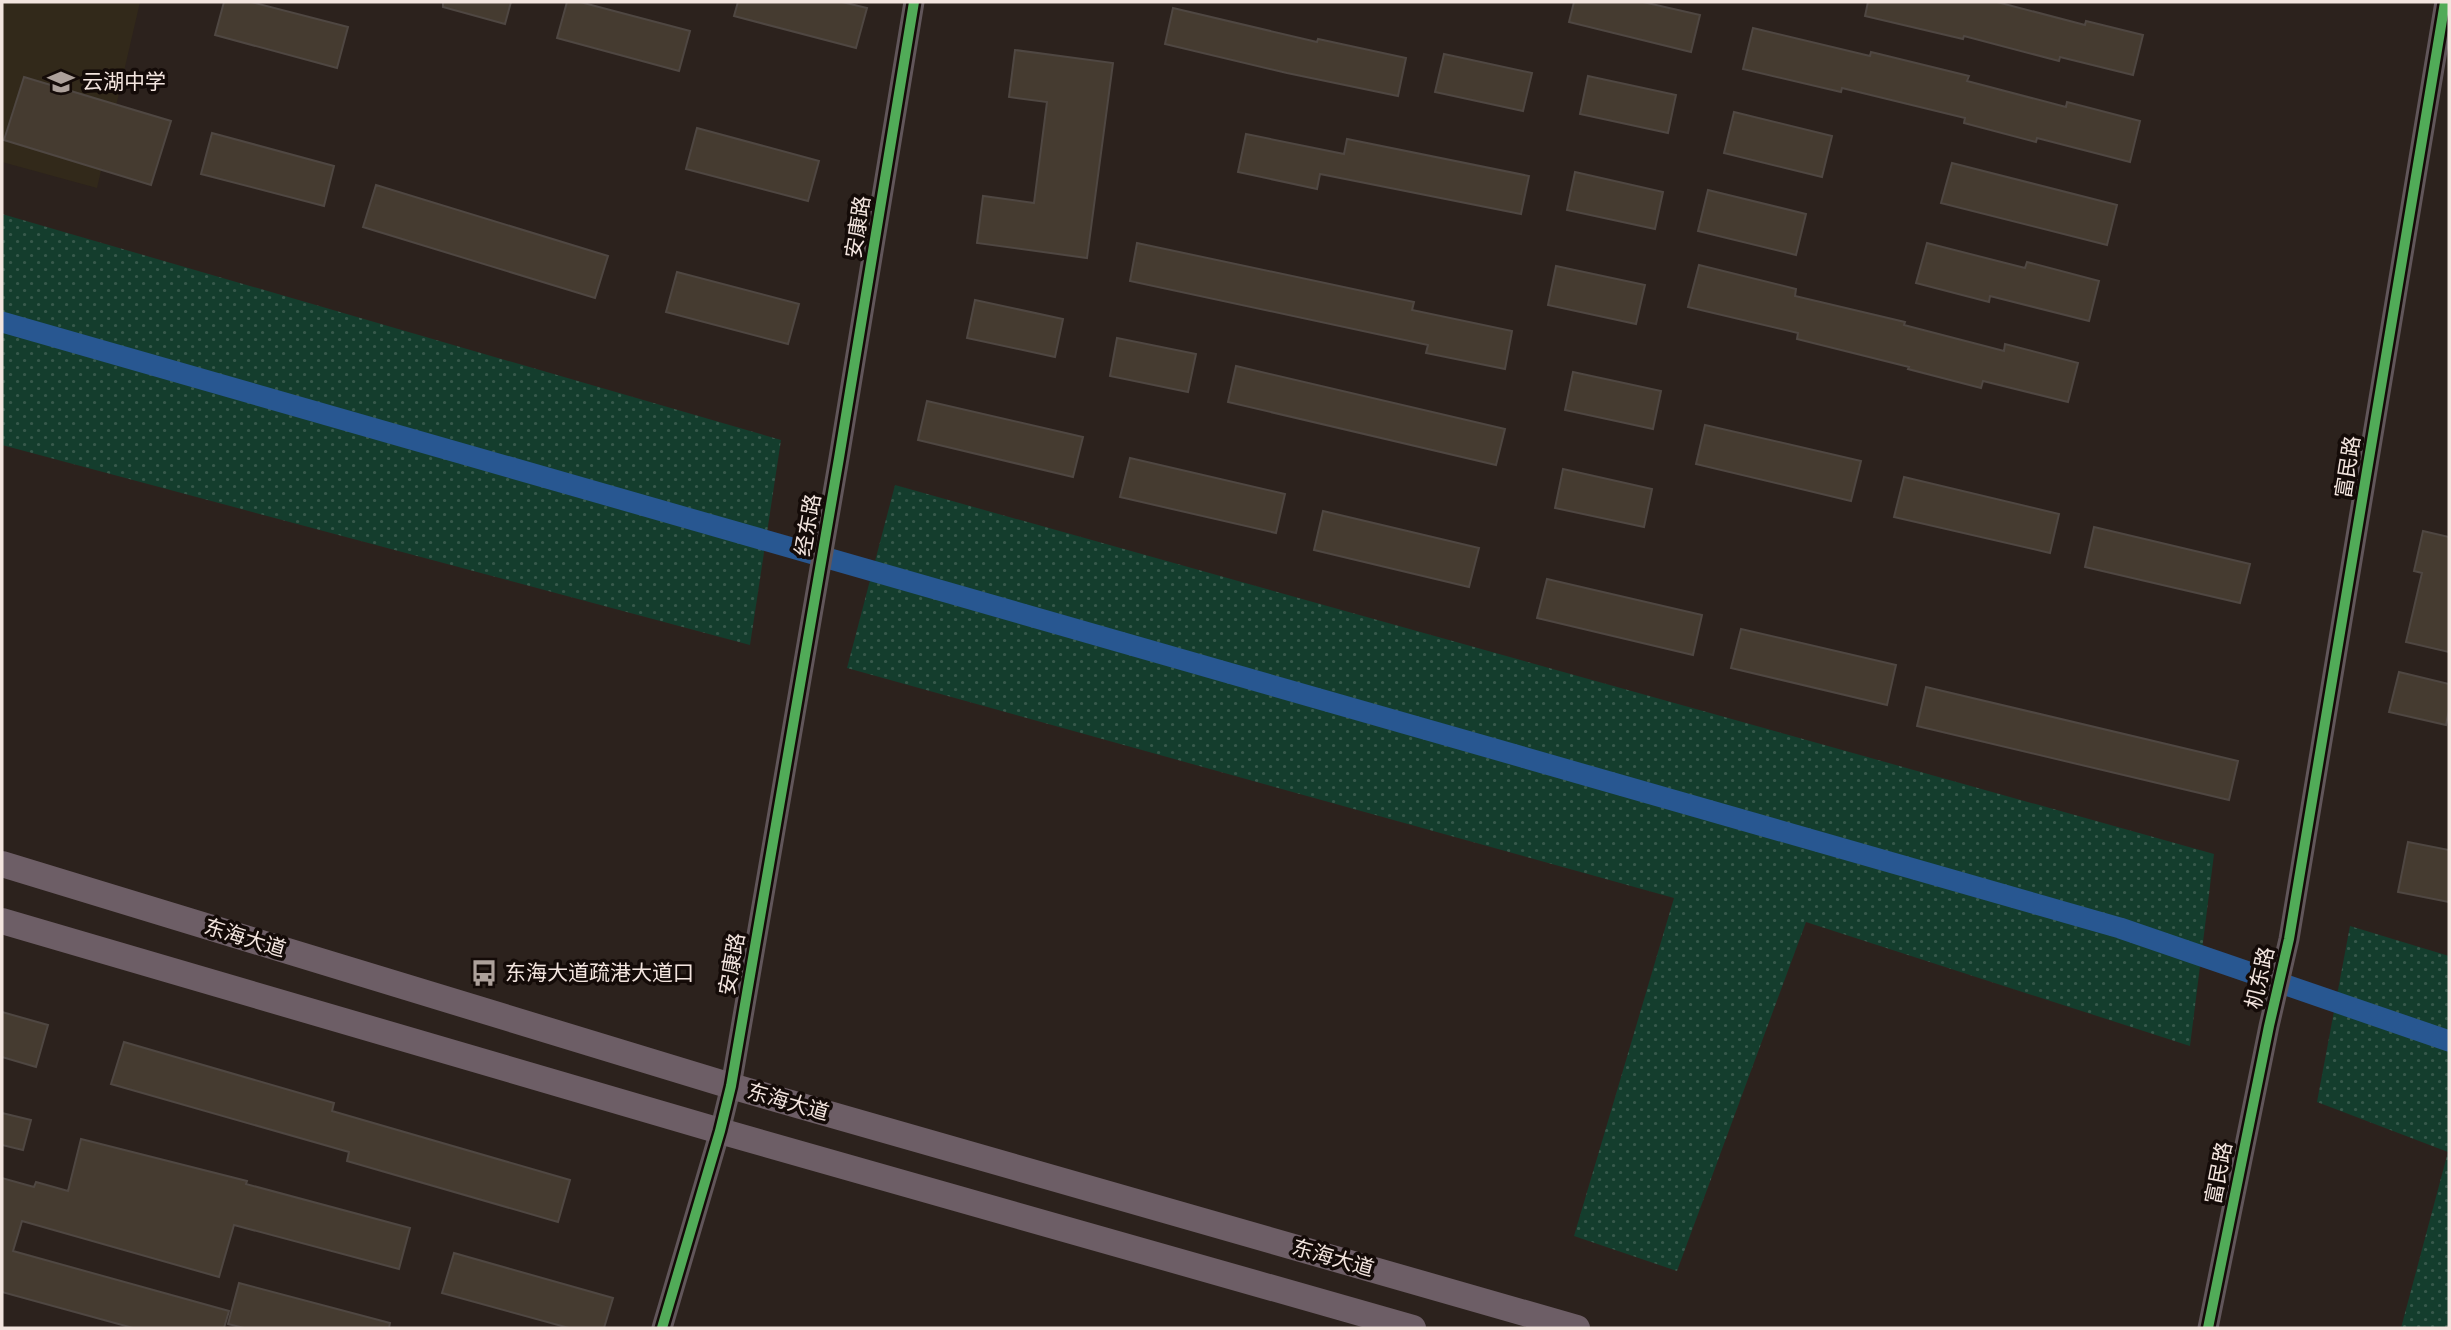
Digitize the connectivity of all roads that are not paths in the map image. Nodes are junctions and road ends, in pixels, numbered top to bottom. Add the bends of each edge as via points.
1 (914, 2) edge
2 (2445, 2) edge
3 (839, 458) joint
4 (814, 600) joint
5 (2, 864) edge
6 (2, 921) edge
7 (2289, 939) joint
8 (2269, 1026) joint
9 (731, 1086) junction
10 (720, 1131) junction
11 (662, 1328) edge
12 (1413, 1328) edge
13 (1577, 1328) edge
14 (2208, 1328) edge

1 - 3 street, 安康路
2 - 7 street, 富民路
3 - 4 street, 经东路
4 - 9 street, 安康路
5 - 9 main road, 东海大道
6 - 10 main road
7 - 8 street, 机东路
8 - 14 street, 富民路
9 - 10 street, 安康路
9 - 13 main road, 东海大道
10 - 11 street, 安康路
10 - 12 main road

